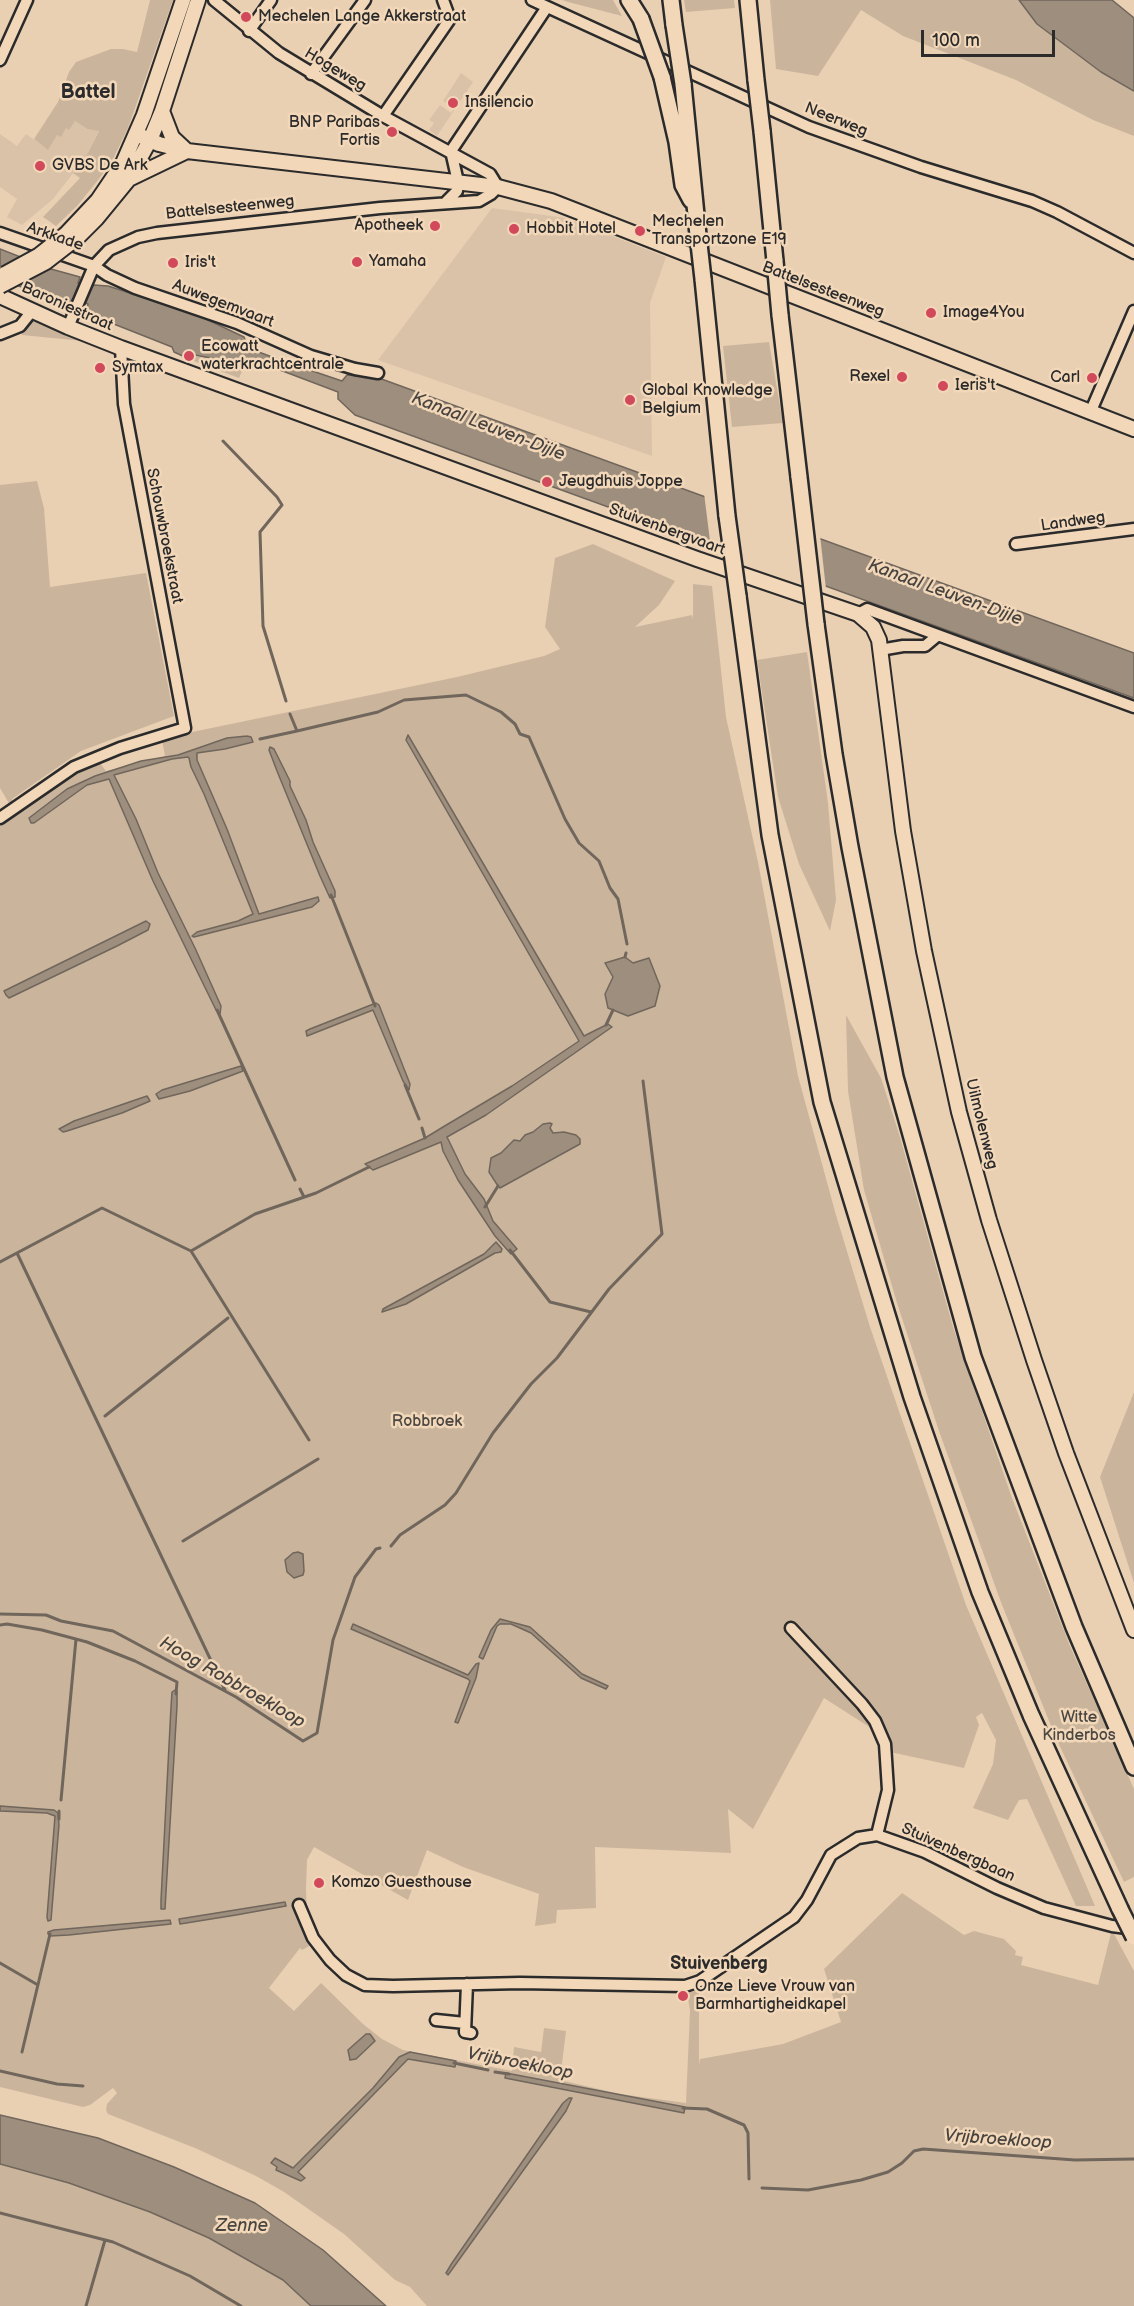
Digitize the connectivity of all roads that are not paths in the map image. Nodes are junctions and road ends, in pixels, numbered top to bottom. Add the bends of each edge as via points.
1 (27, 0) edge
2 (183, 0) edge
3 (198, 0) edge
4 (214, 0) edge
5 (271, 0) edge
6 (365, 0) edge
7 (443, 0) edge
8 (532, 0) edge
9 (629, 0) edge
10 (671, 0) edge
11 (748, 0) edge
12 (547, 7) junction
13 (249, 31) junction
14 (0, 60) edge
15 (311, 74) junction
16 (162, 111) junction
17 (383, 116) junction
18 (136, 134) junction
19 (150, 140) junction
20 (187, 151) junction
21 (452, 152) junction
22 (128, 180) junction
23 (458, 182) junction
24 (498, 187) junction
25 (446, 203) junction
26 (696, 209) junction
27 (3, 234) edge
28 (72, 236) junction
29 (1134, 253) edge
30 (92, 271) junction
31 (0, 276) edge
32 (0, 286) edge
33 (0, 296) edge
34 (32, 311) junction
35 (1134, 311) edge
36 (68, 327) junction
37 (0, 334) edge
38 (121, 348) junction
39 (378, 373) dead end
40 (1090, 413) junction
41 (1134, 429) edge
42 (1134, 529) edge
43 (1016, 544) dead end
44 (858, 614) junction
45 (937, 636) junction
46 (880, 650) junction
47 (1134, 707) edge
48 (0, 818) edge
49 (791, 1628) dead end
50 (1134, 1630) edge
51 (1134, 1767) edge
52 (877, 1835) junction
53 (299, 1905) dead end
54 (1134, 1929) edge
55 (1134, 1937) edge
56 (467, 1984) junction
57 (436, 2020) dead end

1 - 14 street
2 - 18 main road
3 - 16 main road
4 - 13 street, Hogeweg
5 - 13 street
6 - 15 street
7 - 17 street via 450,19
8 - 12 street, Neerweg
9 - 26 highway, bridge via 641,19 662,77 683,185
10 - 26 highway, bridge
11 - 51 highway, bridge via 816,624 849,847 895,1077 973,1357 1074,1627
12 - 21 street
12 - 29 street, Neerweg via 809,126 1032,201
13 - 15 street, Hogeweg
15 - 17 street, Hogeweg
16 - 19 main road
16 - 20 main road via 172,137
17 - 21 street, Hogeweg
18 - 19 main road, Battelsesteenweg
18 - 28 main road via 111,183
19 - 20 main road, Battelsesteenweg
19 - 22 main road
20 - 22 main road
20 - 23 main road, Battelsesteenweg
21 - 23 street
21 - 24 street, Hogeweg via 490,174
22 - 28 main road via 96,219
23 - 24 main road, Battelsesteenweg
23 - 25 street via 457,191
24 - 25 street, Battelsesteenweg via 479,201
24 - 40 main road, Battelsesteenweg via 552,201
25 - 30 street, Battelsesteenweg via 157,233 109,250
26 - 55 highway, bridge via 717,434 770,835 822,1102 912,1397 980,1592 1031,1715
27 - 30 street, Arkkade
28 - 31 main road, bridge
28 - 32 main road, bridge via 46,262
30 - 36 street, Battelsesteenweg
30 - 39 street, Auwegemvaart via 237,323 311,356
33 - 34 main road, Baroniestraat
34 - 36 main road, Baroniestraat
34 - 37 street via 20,326
35 - 40 street
36 - 38 main road, Baroniestraat
38 - 44 main road, Stuivenbergvaart
38 - 48 street, Schouwbroekstraat via 124,404 185,728 80,764
40 - 41 main road, Battelsesteenweg
42 - 43 street, Landweg
44 - 45 street, Stuivenbergvaart via 867,609
44 - 46 main road, Uilmolenweg via 873,627
45 - 46 street via 925,645
45 - 47 street, Stuivenbergvaart
46 - 50 main road, Uilmolenweg via 905,842 959,1112 1034,1360
49 - 52 street via 862,1704 885,1744 888,1790
52 - 54 street, Stuivenbergbaan via 925,1852 1044,1908
52 - 56 street, Stuivenbergbaan via 858,1838 831,1855 794,1917 692,1985
53 - 56 street, Stuivenbergbaan via 313,1938 346,1976 365,1984
56 - 57 street via 468,2028

